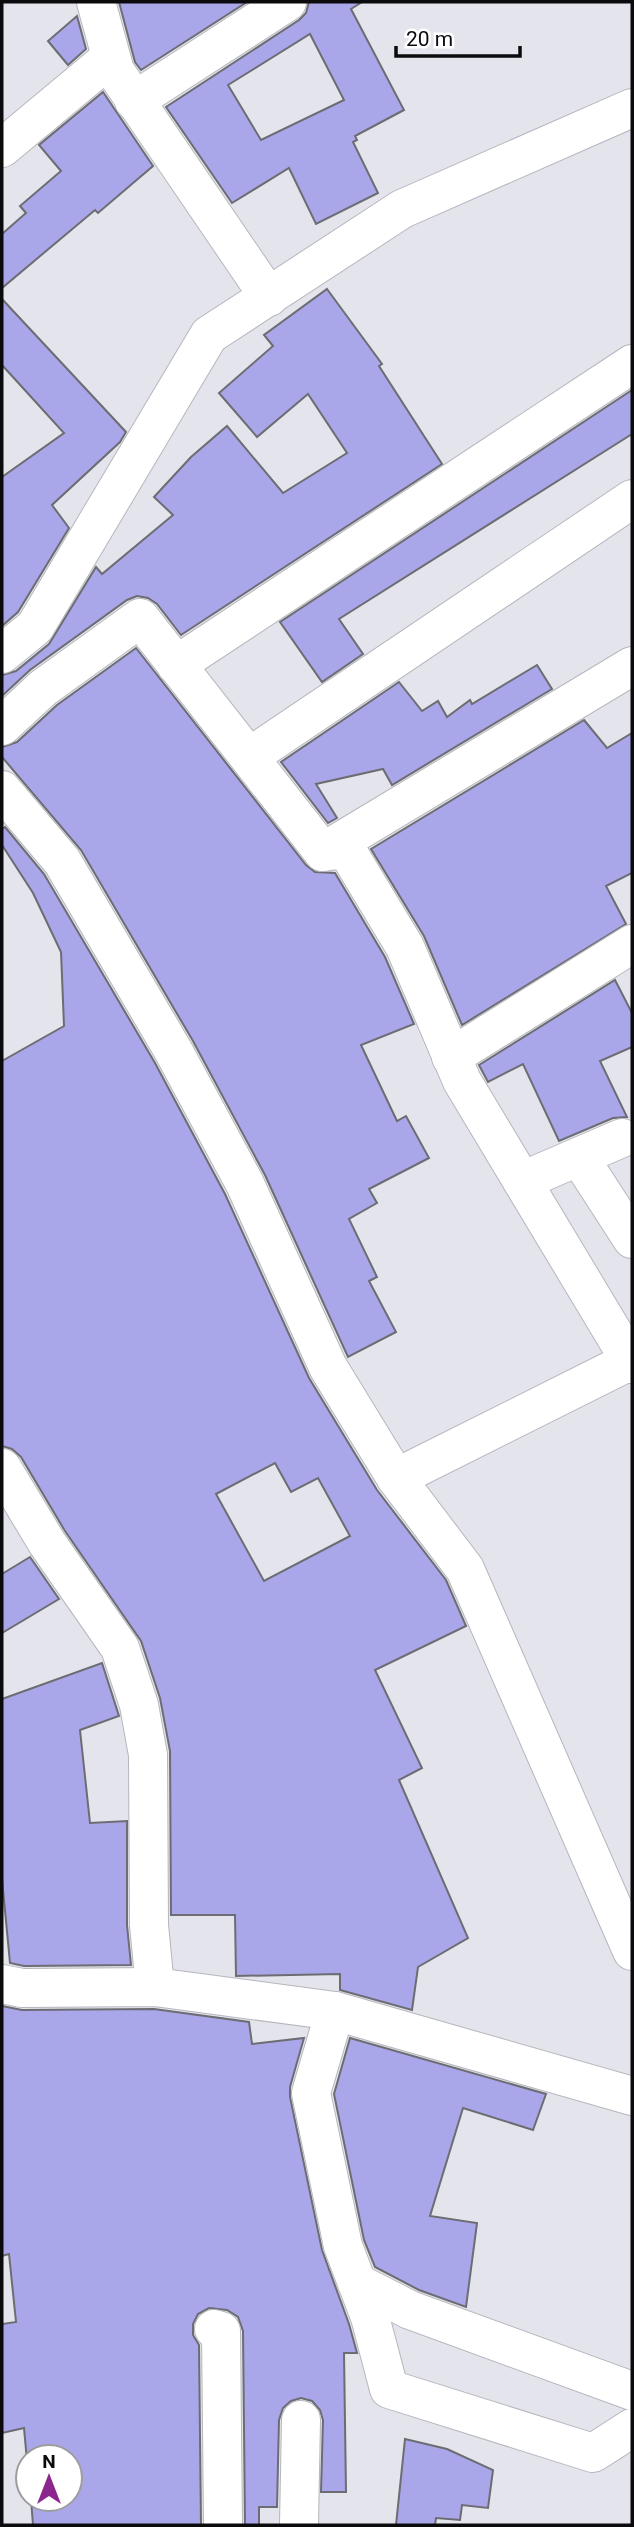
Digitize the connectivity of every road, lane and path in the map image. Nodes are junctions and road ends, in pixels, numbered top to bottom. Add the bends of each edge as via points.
1 (96, 2) edge
2 (287, 2) edge
3 (110, 58) junction
4 (134, 101) junction
5 (632, 108) edge
6 (2, 148) edge
7 (269, 297) junction
8 (632, 364) edge
9 (632, 499) edge
10 (2, 654) edge
11 (176, 665) junction
12 (632, 666) edge
13 (2, 726) edge
14 (249, 757) junction
15 (2, 790) edge
16 (323, 852) junction
17 (632, 944) edge
18 (451, 1057) junction
19 (622, 1138) dead end
20 (579, 1157) junction
21 (522, 1181) junction
22 (632, 1239) edge
23 (631, 1363) edge
24 (2, 1468) edge
25 (396, 1478) junction
26 (632, 1951) edge
27 (2, 1984) edge
28 (155, 1987) junction
29 (335, 2011) junction
30 (632, 2096) edge
31 (357, 2283) junction
32 (214, 2329) dead end
33 (632, 2391) edge
34 (301, 2420) dead end
35 (632, 2428) edge
36 (223, 2525) edge
37 (299, 2525) edge

1 - 3 street
2 - 4 street
3 - 4 street
3 - 6 street
4 - 7 street
5 - 7 street via 402,209
7 - 10 street via 209,335 35,627
8 - 11 street
9 - 14 street
11 - 13 street via 140,618 43,688
11 - 14 street
12 - 16 street
14 - 16 street
15 - 25 street via 62,861 174,1052 245,1184 328,1367
16 - 18 street via 346,849 405,947
17 - 18 street
18 - 21 street
19 - 20 street
20 - 21 street
20 - 22 street
21 - 23 street
23 - 25 street
24 - 28 street via 47,1544 120,1648 139,1705 148,1755 149,1925
25 - 26 street via 465,1569
27 - 28 street via 22,1988
28 - 29 street
29 - 30 street
29 - 31 street via 311,2093 343,2246
31 - 33 street via 410,2310
31 - 35 street via 388,2389 593,2453
32 - 36 street via 220,2331
34 - 37 street

